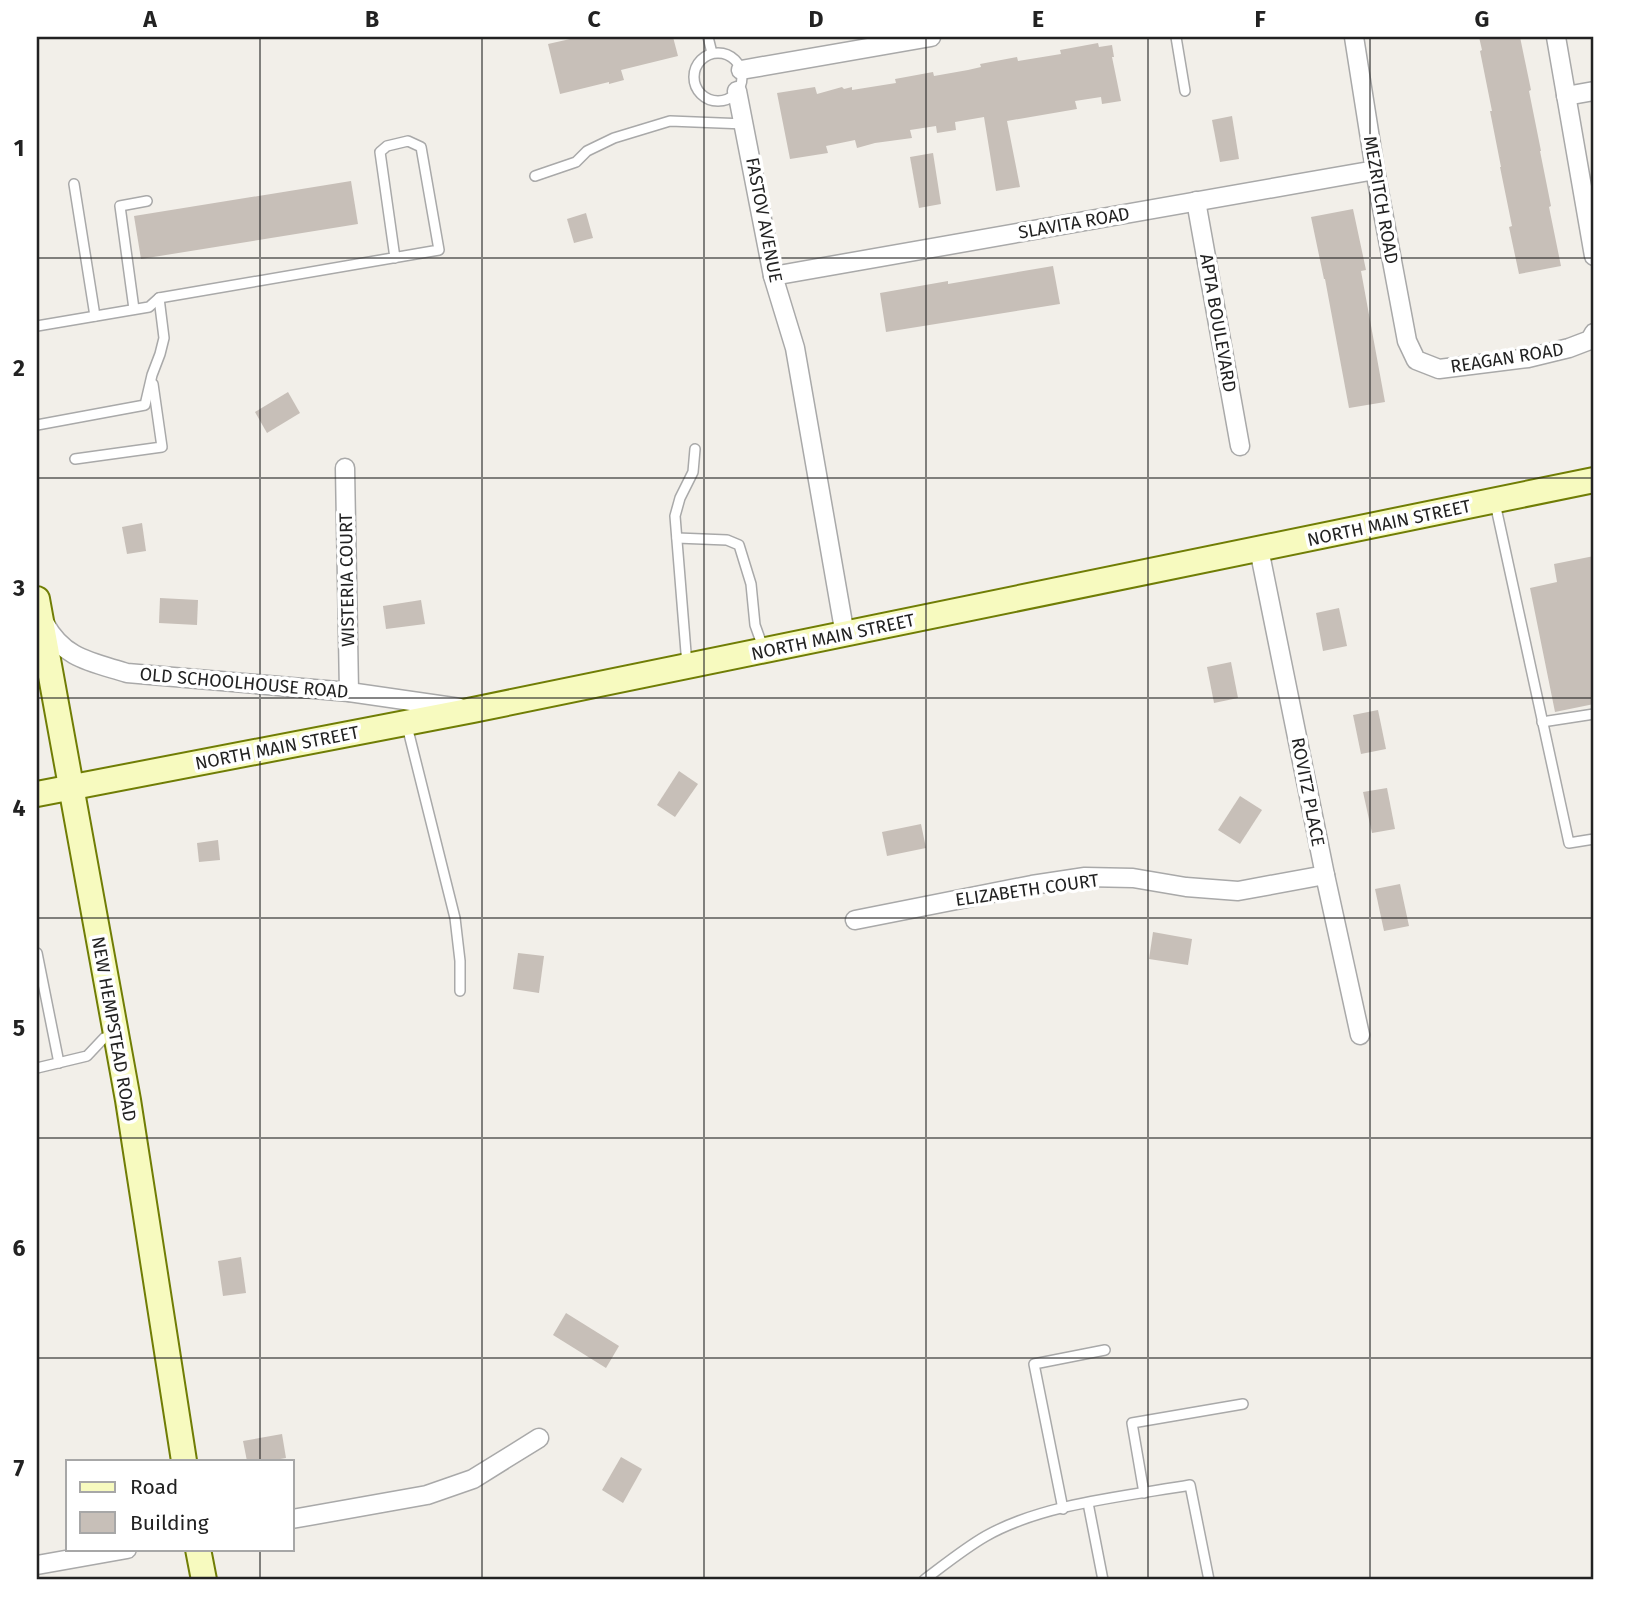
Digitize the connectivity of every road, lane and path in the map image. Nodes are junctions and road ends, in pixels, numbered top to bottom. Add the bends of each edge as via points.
1 (708, 37) edge
2 (931, 37) edge
3 (1176, 37) edge
4 (1354, 37) edge
5 (1556, 37) edge
6 (712, 53) junction
7 (741, 70) junction
8 (737, 91) junction
9 (1185, 91) dead end
10 (1594, 91) edge
11 (1566, 96) junction
12 (745, 124) junction
13 (1375, 170) junction
14 (535, 176) dead end
15 (74, 184) dead end
16 (147, 201) dead end
17 (1196, 201) junction
18 (1594, 257) edge
19 (396, 258) junction
20 (773, 276) junction
21 (159, 298) junction
22 (134, 309) junction
23 (95, 316) junction
24 (37, 326) edge
25 (1594, 333) edge
26 (1416, 360) joint
27 (152, 375) junction
28 (37, 425) edge
29 (1240, 446) dead end
30 (695, 449) dead end
31 (75, 459) dead end
32 (345, 468) dead end
33 (1594, 480) edge
34 (1495, 501) junction
35 (677, 538) junction
36 (1259, 549) junction
37 (38, 605) edge
38 (845, 635) junction
39 (42, 646) edge
40 (765, 651) junction
41 (687, 667) junction
42 (349, 692) junction
43 (473, 710) junction
44 (1594, 714) edge
45 (1542, 722) junction
46 (407, 723) junction
47 (71, 786) junction
48 (37, 794) edge
49 (1594, 839) edge
50 (1325, 875) junction
51 (855, 920) dead end
52 (37, 953) edge
53 (460, 991) dead end
54 (1360, 1035) dead end
55 (115, 1036) junction
56 (59, 1063) junction
57 (37, 1068) edge
58 (1105, 1350) dead end
59 (1243, 1404) dead end
60 (539, 1438) dead end
61 (184, 1460) edge
62 (1144, 1493) junction
63 (1088, 1503) junction
64 (1063, 1508) junction
65 (294, 1519) edge
66 (121, 1550) edge
67 (198, 1550) edge
68 (37, 1565) edge
69 (204, 1580) edge
70 (924, 1580) edge
71 (1103, 1580) edge
72 (1209, 1580) edge

1 - 6 lane
2 - 7 street
3 - 9 lane
4 - 13 street, MEZRITCH ROAD
5 - 11 street
6 - 7 lane via 727,54
6 - 8 lane via 695,69 700,93 715,101
7 - 8 lane
8 - 12 street, FASTOV AVENUE
10 - 11 street
11 - 18 street
12 - 14 lane via 670,121 614,138 576,162
12 - 20 street, FASTOV AVENUE
13 - 17 street, SLAVITA ROAD
13 - 26 street, MEZRITCH ROAD via 1407,341
15 - 23 lane
16 - 22 lane via 120,206
17 - 20 street, SLAVITA ROAD
17 - 29 street, APTA BOULEVARD
19 - 19 lane via 380,152 408,141 421,147 439,250
19 - 21 lane
20 - 38 street, FASTOV AVENUE via 795,348
21 - 22 lane via 149,307
21 - 27 lane via 164,338
22 - 23 lane
23 - 24 lane
25 - 26 street, REAGAN ROAD via 1590,340 1569,348 1528,358 1438,369
27 - 28 lane via 145,405
27 - 31 lane via 162,447
30 - 35 lane via 693,472 675,516
32 - 42 street, WISTERIA COURT
33 - 34 main road, NORTH MAIN STREET
34 - 36 main road, NORTH MAIN STREET
34 - 45 lane
35 - 40 lane via 727,540 739,545 751,584 755,625
35 - 41 lane
36 - 38 main road, NORTH MAIN STREET
36 - 50 street, ROVITZ PLACE
37 - 39 main road, NEW HEMPSTEAD ROAD
37 - 42 street, OLD SCHOOLHOUSE ROAD via 65,650 127,673
38 - 40 main road, NORTH MAIN STREET
39 - 47 main road, NEW HEMPSTEAD ROAD
40 - 41 main road, NORTH MAIN STREET
41 - 43 main road, NORTH MAIN STREET
42 - 43 street, OLD SCHOOLHOUSE ROAD
43 - 46 main road, NORTH MAIN STREET
44 - 45 lane
45 - 49 lane via 1569,843
46 - 47 main road, NORTH MAIN STREET
46 - 53 lane via 455,918
47 - 48 main road, NORTH MAIN STREET
47 - 55 main road, NEW HEMPSTEAD ROAD
50 - 51 street, ELIZABETH COURT via 1238,891 1085,877
50 - 54 street, ROVITZ PLACE
52 - 56 lane
55 - 56 lane via 104,1038 88,1056
55 - 61 main road, NEW HEMPSTEAD ROAD
56 - 57 lane
58 - 64 lane via 1034,1364
59 - 62 lane via 1132,1423
60 - 65 street via 473,1479 427,1495
62 - 63 lane
62 - 72 lane via 1190,1485
63 - 64 lane
63 - 71 lane
64 - 70 lane via 986,1536
66 - 68 street
67 - 69 main road

